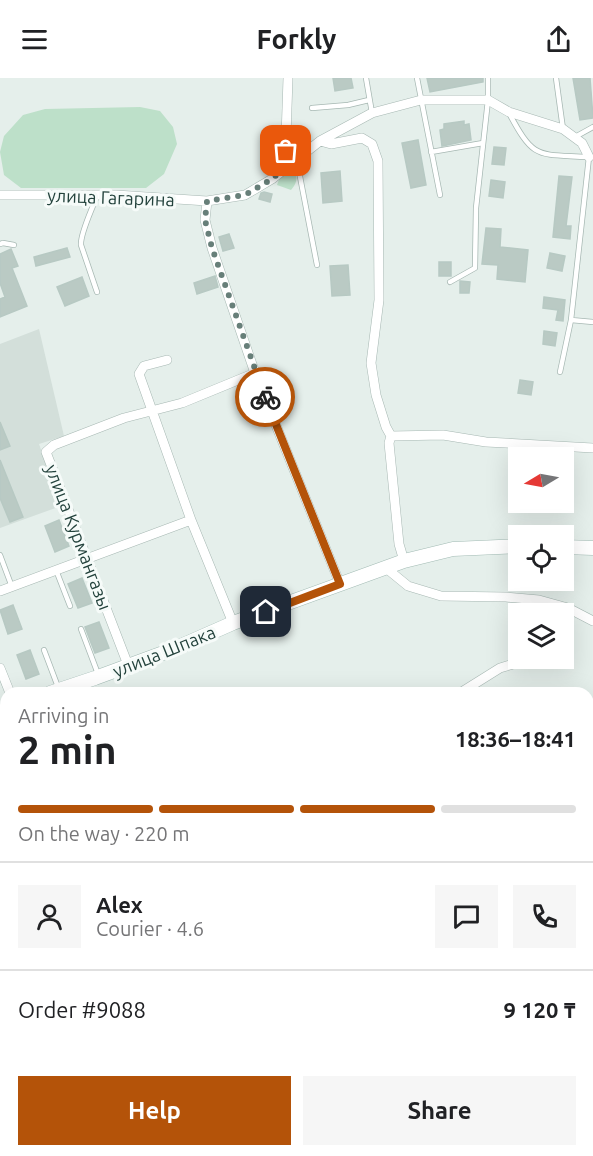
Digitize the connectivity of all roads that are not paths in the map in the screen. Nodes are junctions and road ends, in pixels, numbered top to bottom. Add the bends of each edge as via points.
1 (288, 78) edge
2 (366, 78) edge
3 (417, 78) edge
4 (488, 78) edge
5 (556, 78) edge
6 (369, 100) junction
7 (421, 100) junction
8 (486, 100) junction
9 (312, 108) dead end
10 (509, 112) junction
11 (372, 113) junction
12 (593, 127) edge
13 (563, 129) junction
14 (576, 137) junction
15 (320, 141) junction
16 (483, 143) junction
17 (431, 152) junction
18 (591, 157) edge
19 (296, 158) junction
20 (285, 167) junction
21 (0, 195) edge
22 (97, 195) junction
23 (440, 195) dead end
24 (207, 201) junction
25 (0, 244) edge
26 (14, 246) dead end
27 (317, 265) dead end
28 (450, 282) dead end
29 (97, 292) dead end
30 (571, 320) junction
31 (593, 322) edge
32 (167, 360) dead end
33 (560, 372) dead end
34 (255, 373) junction
35 (151, 412) junction
36 (391, 436) junction
37 (593, 448) edge
38 (191, 520) junction
39 (508, 546) edge
40 (574, 547) edge
41 (593, 548) edge
42 (0, 555) edge
43 (86, 558) junction
44 (404, 561) junction
45 (386, 568) junction
46 (56, 570) junction
47 (340, 584) junction
48 (12, 586) junction
49 (0, 591) edge
50 (546, 603) edge
51 (70, 606) dead end
52 (574, 615) edge
53 (593, 621) edge
54 (233, 623) junction
55 (81, 629) dead end
56 (44, 650) dead end
57 (128, 665) junction
58 (508, 666) edge
59 (0, 668) edge
60 (99, 677) junction
61 (8, 687) edge
62 (53, 687) edge
63 (69, 687) edge
64 (470, 687) edge

1 - 20 street
2 - 6 lane
3 - 7 lane
4 - 8 lane
5 - 13 lane
6 - 9 lane
6 - 11 lane
7 - 8 street, улица Гагарина
7 - 11 street, улица Гагарина
7 - 17 lane
8 - 10 street
8 - 16 lane
10 - 13 street
10 - 18 lane via 526,143 538,153
11 - 15 street, улица Гагарина
12 - 14 lane
13 - 14 street
14 - 18 street
15 - 19 street, улица Гагарина
15 - 36 street via 331,144 362,138 372,144 378,161 379,300 371,363 376,395
16 - 17 lane
16 - 28 lane via 475,268
17 - 23 lane
18 - 30 lane
19 - 20 street, улица Гагарина
19 - 27 lane
20 - 24 street, улица Гагарина via 245,195
21 - 22 street, улица Гагарина
22 - 24 street, улица Гагарина
22 - 29 lane via 80,238
24 - 34 street via 205,220 212,248
25 - 26 lane
30 - 31 lane
30 - 33 lane
32 - 35 street via 144,366 138,374
34 - 35 street, улица Курмангазы
34 - 47 street
35 - 38 street
35 - 43 street, улица Курмангазы via 124,418 54,445 46,452
36 - 37 street via 443,435 486,442
36 - 44 street via 398,533
38 - 43 street
38 - 54 street
39 - 44 street, улица Шпака via 453,549
40 - 41 street
42 - 48 lane
43 - 46 street
43 - 57 street, улица Курмангазы
44 - 45 street, улица Шпака
45 - 47 street, улица Шпака
45 - 50 street via 408,586 441,596 506,597
46 - 48 street
46 - 51 lane
47 - 54 street, улица Шпака
48 - 49 street
52 - 53 street
54 - 57 street, улица Шпака
55 - 60 lane
56 - 62 lane
57 - 60 street, улица Шпака
58 - 64 street
59 - 61 street
60 - 63 street, улица Шпака

